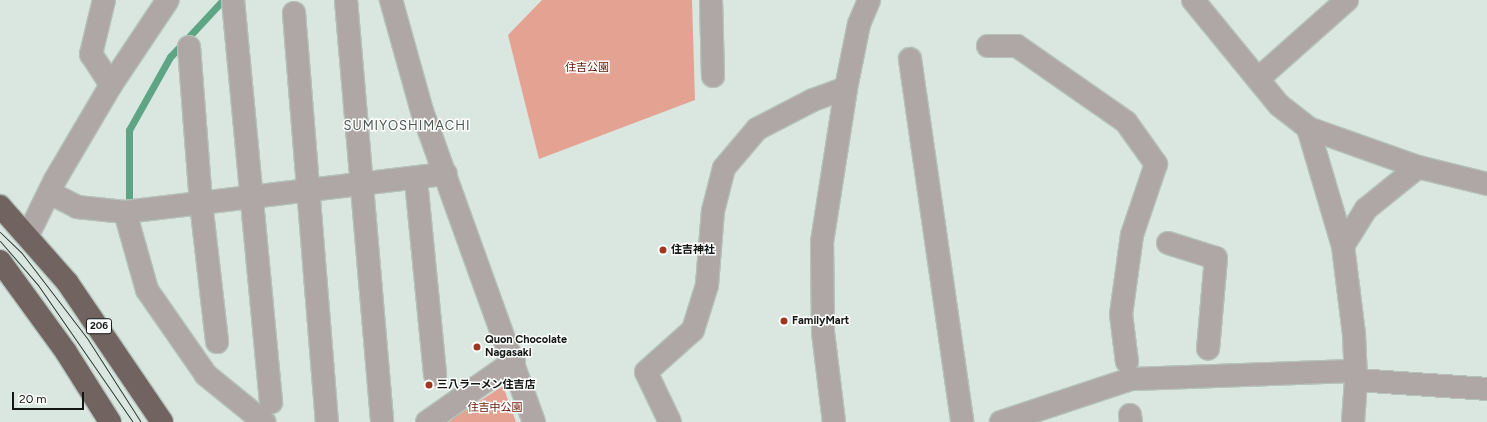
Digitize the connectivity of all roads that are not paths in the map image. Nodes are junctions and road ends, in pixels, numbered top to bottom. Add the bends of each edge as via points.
1 (104, 0) edge
2 (168, 0) edge
3 (233, 0) edge
4 (346, 0) edge
5 (391, 0) edge
6 (711, 0) edge
7 (869, 0) edge
8 (1192, 0) edge
9 (1347, 0) edge
10 (294, 13) dead end
11 (988, 46) dead end
12 (189, 47) dead end
13 (910, 59) dead end
14 (712, 76) dead end
15 (1258, 80) junction
16 (111, 85) junction
17 (846, 88) junction
18 (1308, 128) junction
19 (1418, 167) junction
20 (446, 174) junction
21 (416, 180) junction
22 (1487, 184) edge
23 (362, 186) junction
24 (309, 191) junction
25 (50, 193) junction
26 (254, 198) junction
27 (201, 203) junction
28 (0, 206) edge
29 (125, 212) junction
30 (28, 235) junction
31 (1168, 243) dead end
32 (1343, 246) junction
33 (1, 264) edge
34 (217, 342) dead end
35 (1208, 349) dead end
36 (514, 361) junction
37 (1128, 362) dead end
38 (435, 375) dead end
39 (1355, 375) junction
40 (1487, 389) edge
41 (271, 402) dead end
42 (110, 422) edge
43 (162, 422) edge
44 (264, 422) edge
45 (327, 422) edge
46 (382, 422) edge
47 (427, 422) edge
48 (534, 422) edge
49 (670, 422) edge
50 (834, 422) edge
51 (962, 422) edge
52 (1001, 422) edge
53 (1353, 422) edge

1 - 16 street via 91,54
2 - 16 street
3 - 26 street
4 - 23 street
5 - 20 street via 422,111
6 - 14 street
7 - 17 street via 860,24
8 - 15 street
9 - 15 street
10 - 24 street
11 - 37 street via 1016,46 1126,122 1156,164 1132,235 1121,314
12 - 27 street
13 - 51 street
15 - 18 street via 1279,106
16 - 25 street
17 - 49 street via 813,100 757,129 724,168 713,211 707,284 693,330 646,372
17 - 50 street via 822,242 823,333
18 - 19 street
18 - 32 street
19 - 22 street
19 - 32 street via 1366,209
20 - 21 street
20 - 36 street
21 - 23 street
21 - 38 street
23 - 24 street
23 - 46 street
24 - 26 street
24 - 45 street
25 - 29 street via 77,207
25 - 30 street
26 - 27 street
26 - 41 street
27 - 29 street
27 - 34 street
28 - 30 highway, 206
29 - 44 street via 147,290 206,375
30 - 43 highway, 206 via 104,333
31 - 35 street via 1216,258
32 - 39 street via 1354,334
33 - 42 highway via 66,352
36 - 47 street
36 - 48 street
39 - 40 street
39 - 52 street via 1131,379
39 - 53 street

